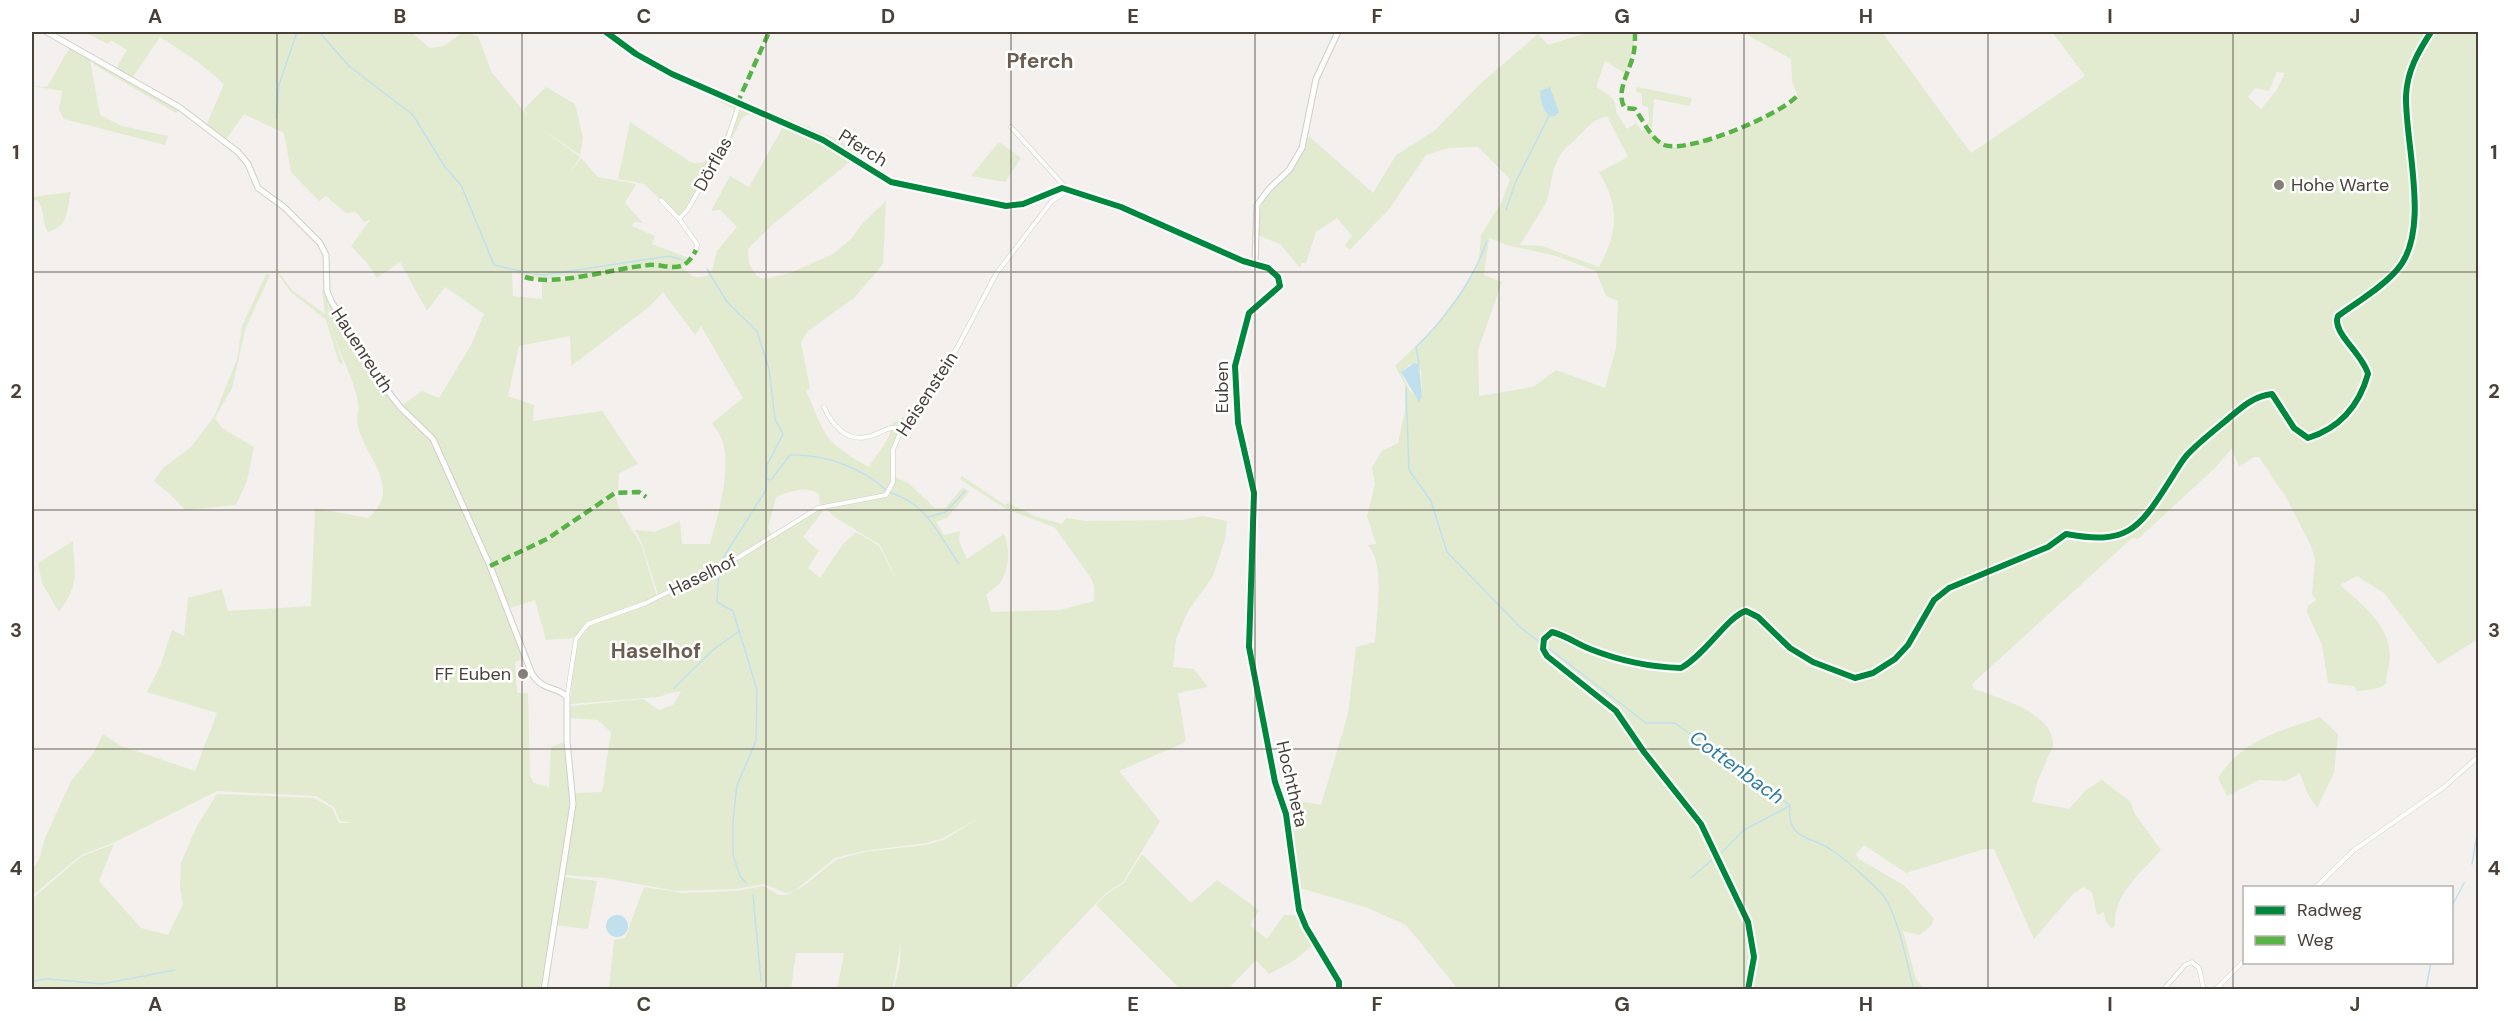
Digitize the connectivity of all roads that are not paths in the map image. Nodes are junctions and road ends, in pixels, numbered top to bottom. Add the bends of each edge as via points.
1 (47, 32) edge
2 (606, 32) edge
3 (1338, 32) edge
4 (739, 105) junction
5 (1011, 127) dead end
6 (1068, 190) junction
7 (661, 200) dead end
8 (679, 219) junction
9 (696, 250) dead end
10 (1255, 263) junction
11 (824, 407) dead end
12 (902, 428) junction
13 (886, 495) joint
14 (1249, 647) joint
15 (567, 696) junction
16 (2478, 758) edge
17 (2317, 886) edge
18 (2243, 962) edge
19 (544, 990) edge
20 (1340, 990) edge
21 (2163, 990) edge
22 (2204, 990) edge
23 (2216, 990) edge

1 - 15 street, Hauenreuth via 179,107 238,152 258,188 284,207 320,243 327,255 327,291 331,301 382,385 433,439 490,566 532,674 543,687
2 - 4 street, Pferch via 656,65
3 - 10 street via 1316,79 1302,148 1289,170 1257,205
4 - 6 street, Pferch via 823,140 873,173 907,187 1014,207 1058,188
4 - 8 street, Dörflas via 727,141
5 - 6 street
6 - 10 street, Euben via 1121,207
6 - 12 street, Heisenstein via 1053,201 996,274 943,370
7 - 8 street
8 - 9 street via 697,244
10 - 14 street, Euben via 1278,277 1280,286 1249,313 1235,366 1236,411 1255,504
11 - 12 street via 835,427 859,438
12 - 13 street, Heisenstein via 893,450 893,482
13 - 15 street, Haselhof via 818,508 739,557 646,603 588,624 576,639
14 - 20 street, Hochtheta via 1275,782 1288,824 1299,910
15 - 19 street, Haselhof via 573,793
16 - 17 street via 2444,787 2354,850
18 - 23 street
21 - 22 street via 2192,962 2199,968

